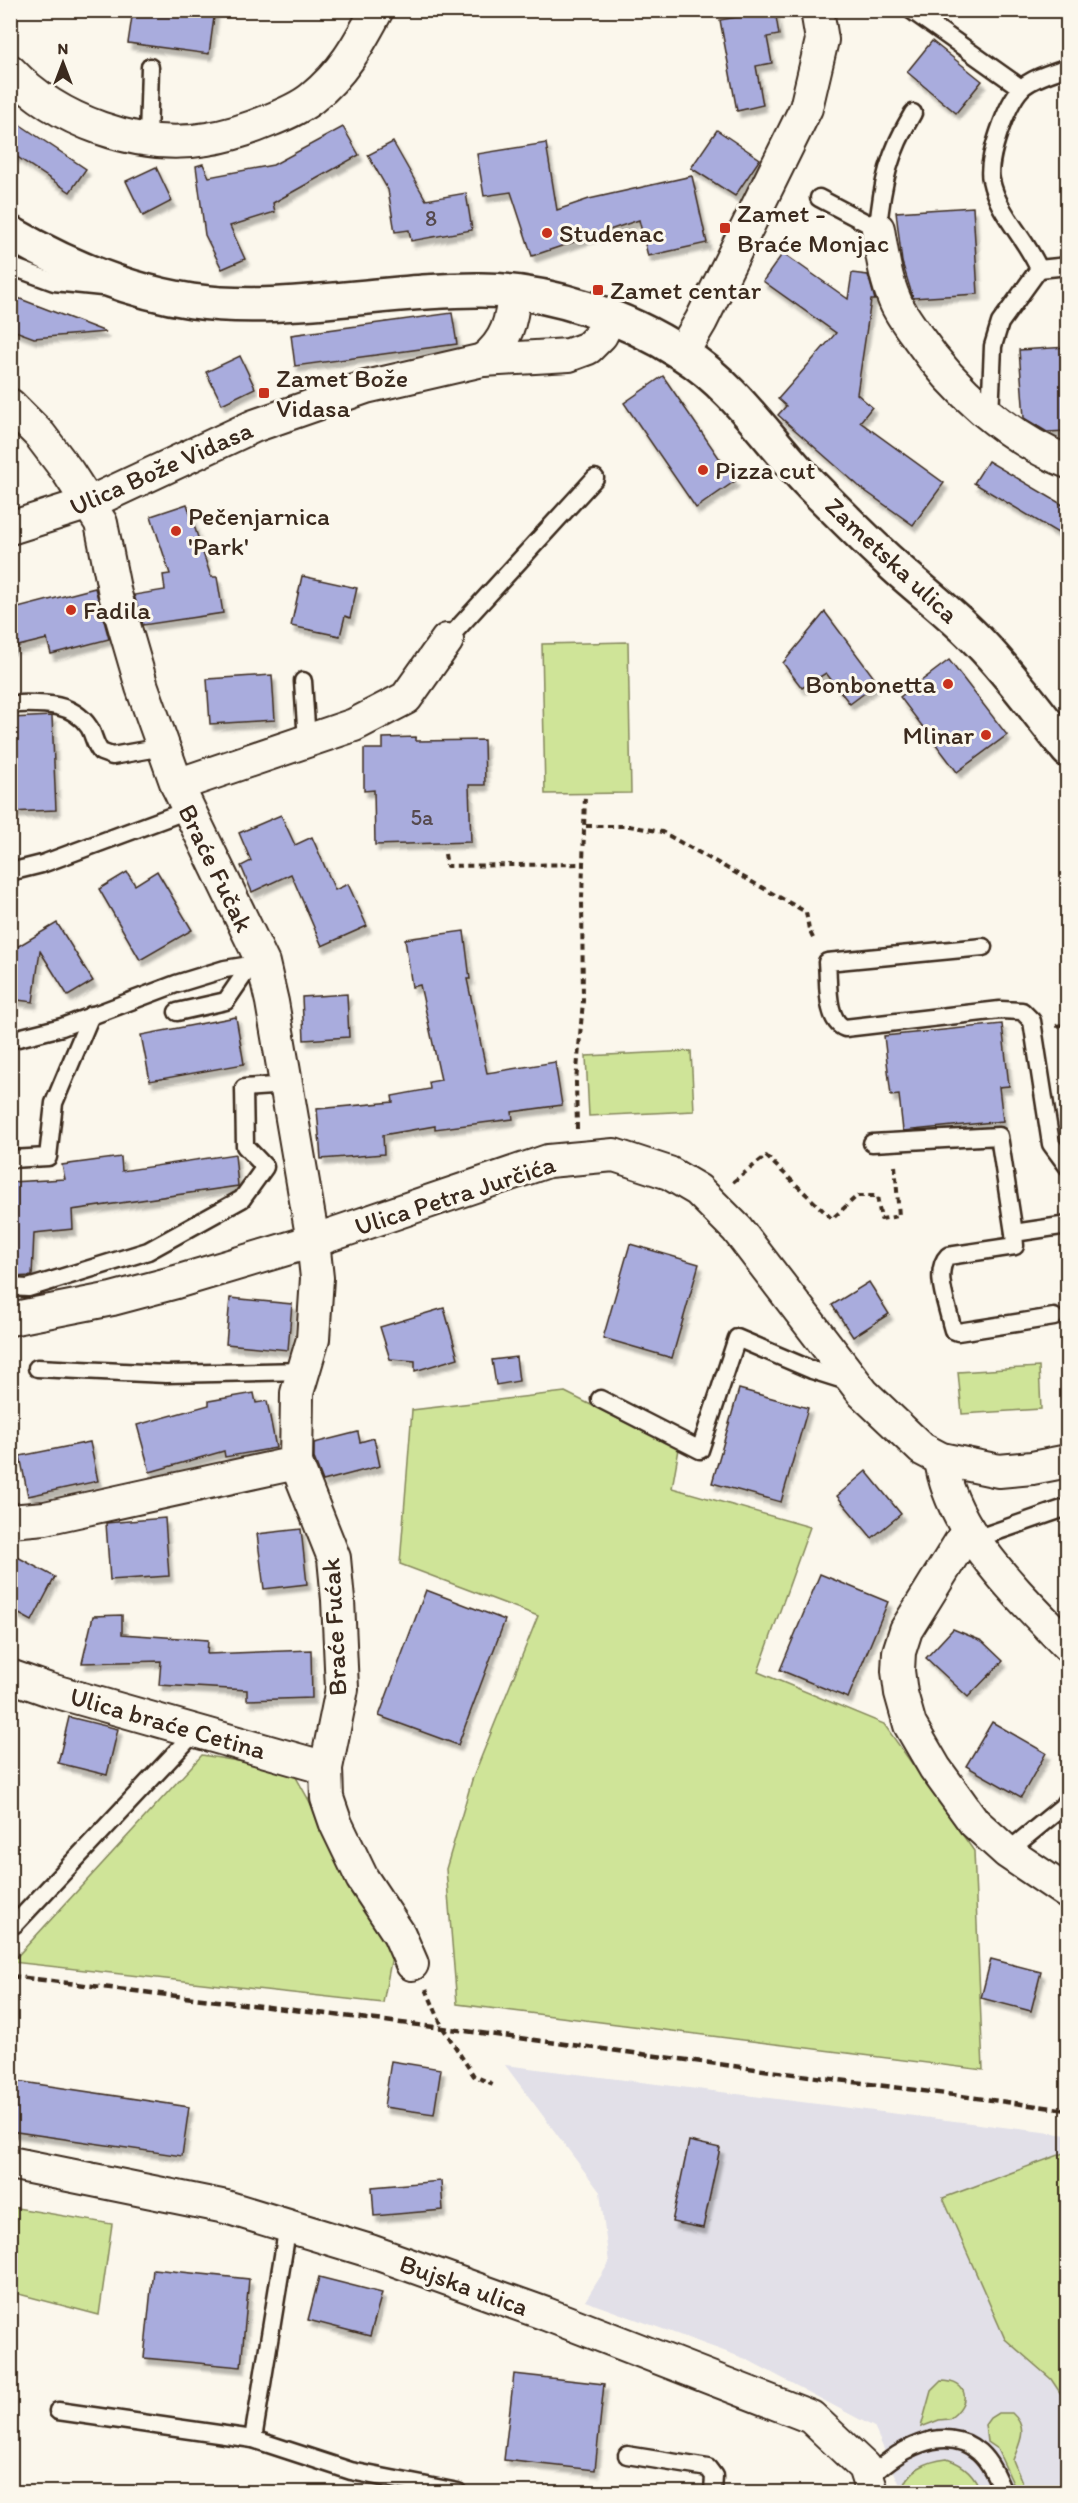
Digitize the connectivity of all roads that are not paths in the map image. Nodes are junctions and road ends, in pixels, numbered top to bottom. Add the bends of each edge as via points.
1 (377, 10) edge
2 (817, 10) edge
3 (911, 10) edge
4 (150, 67) dead end
5 (1068, 67) edge
6 (10, 71) edge
7 (1021, 88) junction
8 (913, 113) dead end
9 (148, 139) junction
10 (819, 198) dead end
11 (878, 229) junction
12 (10, 233) edge
13 (10, 266) edge
14 (1068, 266) edge
15 (1039, 269) junction
16 (122, 285) junction
17 (514, 292) junction
18 (610, 317) junction
19 (682, 353) junction
20 (483, 360) junction
21 (10, 405) edge
22 (990, 416) junction
23 (1068, 462) edge
24 (595, 478) dead end
25 (89, 503) junction
26 (10, 528) edge
27 (447, 640) joint
28 (303, 681) dead end
29 (10, 704) edge
30 (307, 741) junction
31 (164, 747) junction
32 (1068, 750) edge
33 (183, 798) junction
34 (10, 872) edge
35 (983, 947) dead end
36 (256, 965) junction
37 (177, 1012) dead end
38 (91, 1015) junction
39 (10, 1040) edge
40 (286, 1085) junction
41 (872, 1143) dead end
42 (10, 1159) edge
43 (1068, 1167) edge
44 (1068, 1225) edge
45 (1014, 1233) junction
46 (313, 1241) junction
47 (10, 1287) edge
48 (1054, 1317) dead end
49 (10, 1318) edge
50 (37, 1368) dead end
51 (305, 1371) junction
52 (854, 1383) junction
53 (600, 1399) dead end
54 (941, 1459) junction
55 (1068, 1461) edge
56 (296, 1463) junction
57 (1068, 1506) edge
58 (10, 1521) edge
59 (972, 1535) junction
60 (1068, 1646) edge
61 (10, 1676) edge
62 (195, 1732) junction
63 (326, 1768) junction
64 (1068, 1798) edge
65 (1007, 1852) junction
66 (1068, 1893) edge
67 (15, 1924) dead end
68 (412, 1964) road end
69 (10, 2163) edge
70 (288, 2224) junction
71 (58, 2411) dead end
72 (253, 2439) junction
73 (627, 2455) dead end
74 (870, 2486) edge
75 (458, 2493) edge
76 (713, 2493) edge
77 (1003, 2493) edge

1 - 9 street via 351,59 311,99 254,127 207,140
2 - 19 street via 822,40 806,108
3 - 7 lane
4 - 9 lane
5 - 7 lane
6 - 9 street via 70,115 101,129
7 - 15 lane via 997,135 990,179 1007,218 1031,250
8 - 11 lane via 895,142 882,183
10 - 11 lane
11 - 22 street via 895,302 933,359
12 - 16 main road, Zametska ulica via 50,255
13 - 16 lane via 54,282 93,288
14 - 15 lane
15 - 22 lane via 1000,323 993,346
16 - 17 main road, Zametska ulica via 195,301 244,304 482,290
17 - 18 main road, Zametska ulica
17 - 20 street via 506,335 497,350
18 - 19 main road, Zametska ulica
18 - 20 street, Ulica Bože Vidasa via 601,335 588,348 569,355
19 - 32 main road, Zametska ulica via 719,381 808,482 980,642
20 - 25 street, Ulica Bože Vidasa via 366,387 254,426
21 - 25 street, Braće Fučak via 40,435
22 - 23 street via 1020,438
24 - 27 lane
25 - 26 street, Ulica Bože Vidasa
25 - 31 street, Braće Fučak via 101,523 115,594
27 - 30 street via 406,698 354,725
28 - 30 lane
29 - 31 lane via 54,704 68,709 89,726 100,752 112,756
30 - 33 street
31 - 33 street, Braće Fučak
33 - 34 lane
33 - 36 street, Braće Fučak
35 - 43 lane via 827,962 835,1019 845,1028 1000,1010 1022,1011 1032,1021 1051,1144
36 - 37 lane via 226,1000
36 - 38 lane via 225,969
36 - 40 street, Braće Fučak via 272,1002
38 - 39 lane
38 - 42 lane via 54,1103 48,1158
40 - 46 street, Braće Fučak
40 - 47 lane via 244,1088 245,1146 265,1167 243,1199 148,1251 28,1288
41 - 45 lane via 999,1136
44 - 45 lane
45 - 48 lane via 1015,1246 948,1256 942,1262 953,1330
46 - 49 street, Ulica Petra Jurčića via 112,1299
46 - 51 street, Braće Fućak via 317,1278 314,1339
46 - 52 street, Ulica Petra Jurčića via 548,1161 614,1155 669,1173 698,1190 736,1229
50 - 51 lane via 166,1374
51 - 56 street, Braće Fućak via 297,1393
52 - 53 lane via 737,1338 700,1450
52 - 54 street, Ulica Petra Jurčića via 922,1449
54 - 55 street, Ulica Petra Jurčića via 999,1471
54 - 59 street via 952,1504
56 - 58 street via 45,1518
56 - 63 street, Braće Fućak via 333,1558 336,1579 342,1689
57 - 59 lane
59 - 60 street
59 - 65 street via 906,1630 898,1671 910,1725 935,1768 974,1822
61 - 62 street, Ulica braće Cetina
62 - 63 street, Ulica braće Cetina
62 - 67 lane
63 - 68 street, Braće Fućak via 327,1798 336,1824
64 - 65 lane
65 - 66 street
69 - 70 street, Bujska ulica via 226,2207
70 - 72 lane
70 - 74 street, Bujska ulica via 536,2310 811,2417 864,2467
71 - 72 lane
72 - 75 lane via 351,2471
73 - 76 lane via 708,2468 714,2476
74 - 77 lane via 887,2460 901,2451 944,2440 979,2451

